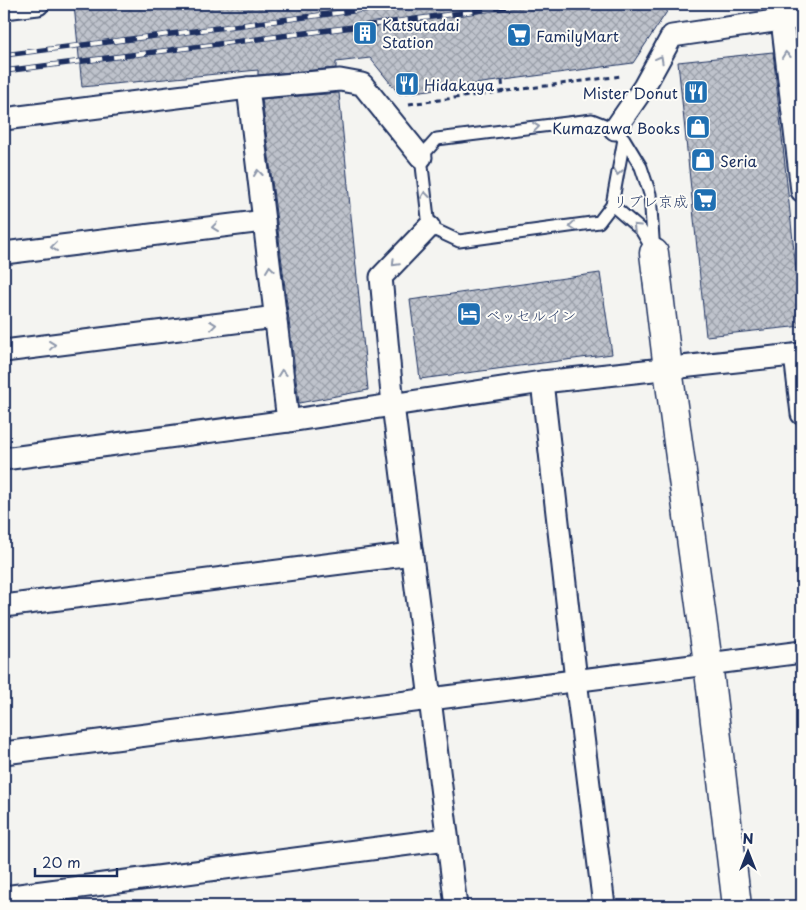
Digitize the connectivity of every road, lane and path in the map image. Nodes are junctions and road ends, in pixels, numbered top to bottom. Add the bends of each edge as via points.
1 (38, 4) edge
2 (4, 8) edge
3 (792, 19) edge
4 (502, 81) dead end
5 (248, 88) junction
6 (503, 92) dead end
7 (4, 119) edge
8 (619, 134) junction
9 (421, 157) junction
10 (802, 184) edge
11 (612, 205) junction
12 (264, 221) junction
13 (429, 228) junction
14 (4, 253) edge
15 (654, 253) junction
16 (276, 317) junction
17 (4, 351) edge
18 (799, 355) edge
19 (668, 369) junction
20 (542, 382) junction
21 (393, 405) junction
22 (802, 414) edge
23 (288, 421) junction
24 (4, 459) edge
25 (412, 554) junction
26 (4, 606) edge
27 (802, 652) edge
28 (708, 663) junction
29 (576, 680) junction
30 (430, 698) junction
31 (4, 753) edge
32 (447, 839) junction
33 (4, 897) edge
34 (456, 906) edge
35 (604, 906) edge
36 (737, 906) edge

1 - 2 street
8 -> 3 street via 672,36
10 -> 3 street
4 - 6 path
5 - 7 street
5 - 9 street via 340,80 362,84
12 -> 5 street
9 -> 8 lane via 437,138 592,120
8 -> 11 lane
8 - 15 lane via 641,168 650,194
13 -> 9 lane
11 -> 13 lane via 600,222 459,241
15 -> 11 lane via 641,230
12 -> 14 street
16 -> 12 street
13 -> 21 street via 381,276
15 - 19 street
17 -> 16 street
23 -> 16 street
18 - 19 street
18 - 22 street
19 - 20 street
19 - 28 street
20 - 21 street
20 - 29 street
21 - 23 street
21 - 25 street
23 - 24 street
25 - 26 street
25 - 30 street
27 - 28 street
28 - 29 street
28 - 36 street
29 - 30 street
29 - 35 street
30 - 31 street
30 - 32 street
32 - 33 street
32 - 34 street

